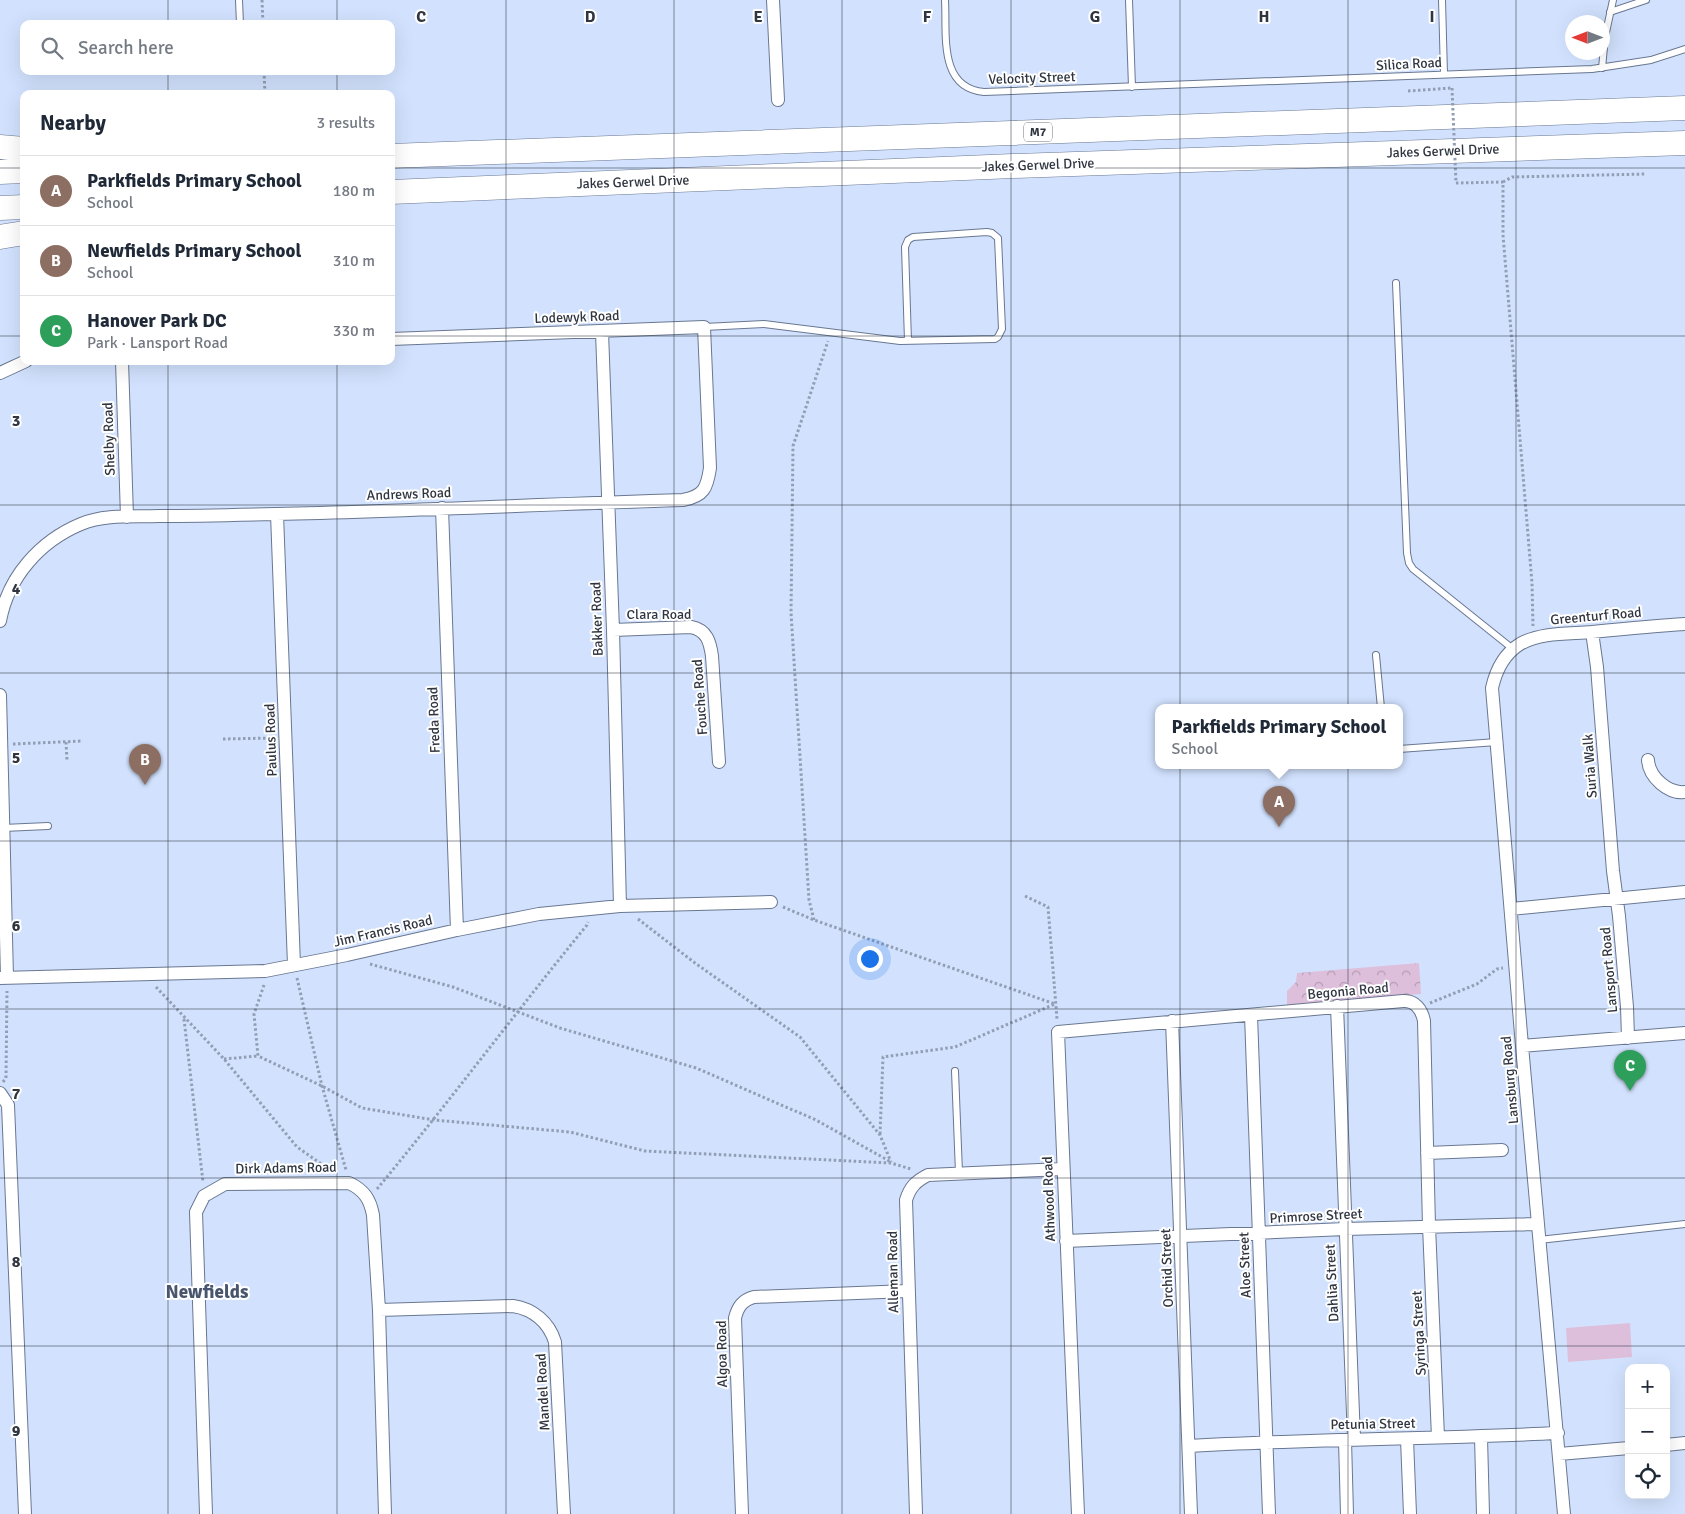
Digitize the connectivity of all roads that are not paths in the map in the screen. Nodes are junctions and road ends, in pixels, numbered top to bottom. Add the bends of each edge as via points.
1 (239, 0) edge
2 (773, 0) edge
3 (946, 0) edge
4 (1129, 0) edge
5 (1442, 0) edge
6 (1613, 0) edge
7 (1646, 0) edge
8 (1610, 12) junction
9 (240, 20) edge
10 (1685, 49) edge
11 (1602, 68) junction
12 (1444, 74) junction
13 (1132, 87) junction
14 (778, 100) dead end
15 (1685, 108) edge
16 (1685, 143) edge
17 (0, 147) edge
18 (20, 148) edge
19 (395, 156) edge
20 (20, 171) edge
21 (0, 172) edge
22 (395, 192) edge
23 (20, 207) edge
24 (0, 208) edge
25 (20, 234) edge
26 (0, 237) edge
27 (1396, 283) dead end
28 (704, 327) junction
29 (602, 332) junction
30 (395, 339) edge
31 (908, 341) junction
32 (20, 364) edge
33 (122, 365) edge
34 (0, 373) edge
35 (608, 502) junction
36 (442, 508) junction
37 (277, 514) junction
38 (127, 517) junction
39 (0, 621) edge
40 (1685, 624) edge
41 (613, 630) junction
42 (1592, 632) junction
43 (704, 633) joint
44 (1513, 649) junction
45 (1376, 655) dead end
46 (0, 695) edge
47 (1381, 704) edge
48 (1497, 742) junction
49 (1403, 749) edge
50 (1648, 760) dead end
51 (719, 762) dead end
52 (1685, 792) edge
53 (48, 826) dead end
54 (3, 828) junction
55 (1685, 892) edge
56 (1617, 899) junction
57 (771, 902) road end
58 (620, 906) junction
59 (1511, 909) junction
60 (457, 930) junction
61 (294, 965) junction
62 (4, 978) edge
63 (1337, 1006) junction
64 (1251, 1015) junction
65 (1172, 1021) junction
66 (1058, 1032) joint
67 (1685, 1033) edge
68 (1628, 1038) junction
69 (1522, 1046) junction
70 (955, 1071) dead end
71 (0, 1093) edge
72 (1502, 1150) dead end
73 (1427, 1153) junction
74 (1063, 1169) junction
75 (959, 1173) junction
76 (1538, 1224) junction
77 (1685, 1224) edge
78 (1429, 1226) junction
79 (1345, 1229) junction
80 (1259, 1234) junction
81 (1180, 1238) junction
82 (1539, 1240) junction
83 (1066, 1241) junction
84 (908, 1291) junction
85 (379, 1310) junction
86 (1558, 1433) junction
87 (1438, 1437) junction
88 (1480, 1437) junction
89 (1350, 1439) junction
90 (1407, 1439) junction
91 (1267, 1442) junction
92 (1685, 1443) edge
93 (1670, 1445) edge
94 (1189, 1446) junction
95 (1625, 1448) edge
96 (1559, 1454) junction
97 (25, 1514) edge
98 (206, 1514) edge
99 (386, 1514) edge
100 (564, 1514) edge
101 (742, 1514) edge
102 (916, 1514) edge
103 (1078, 1514) edge
104 (1191, 1514) edge
105 (1269, 1514) edge
106 (1347, 1514) edge
107 (1410, 1514) edge
108 (1483, 1514) edge
109 (1564, 1514) edge

1 - 9 lane
2 - 14 street
3 - 13 lane, Velocity Street via 950,67 966,88 984,92
4 - 13 lane
5 - 12 lane
6 - 8 lane
7 - 8 lane
8 - 11 lane
10 - 11 lane, Silica Road via 1650,60
11 - 12 lane, Silica Road
12 - 13 lane, Silica Road
15 - 19 highway, M7
16 - 22 highway, Jakes Gerwel Drive
17 - 18 highway
20 - 21 highway
23 - 24 highway
25 - 26 highway
27 - 44 lane via 1409,563
28 - 29 street, Lodewyk Road
28 - 31 lane, Lodewyk Road via 764,324
28 - 35 street, Andrews Road via 710,468 703,492 683,500
29 - 30 street, Lodewyk Road
29 - 35 street, Bakker Road
31 - 31 lane, Lodewyk Road via 998,337 1002,329 996,235 987,232 908,240 905,247
32 - 34 street
33 - 38 street, Shelby Road
35 - 36 street, Andrews Road
35 - 41 street, Bakker Road
36 - 37 street, Andrews Road
36 - 60 street, Freda Road
37 - 38 street, Andrews Road
37 - 61 street, Paulus Road
38 - 39 street, Andrews Road via 82,524 49,542 22,568 3,606
40 - 42 street, Greenturf Road
41 - 43 street, Clara Road via 691,627
41 - 58 street, Bakker Road
42 - 44 street, Greenturf Road via 1541,636
42 - 56 street, Suria Walk
43 - 51 street, Fouche Road via 711,646
44 - 48 street, Lansburg Road via 1500,664 1492,688
45 - 47 lane
46 - 54 street
48 - 49 lane
48 - 59 street, Lansburg Road
50 - 52 street via 1652,775 1673,792
53 - 54 lane
54 - 62 street
55 - 56 street
56 - 59 street
56 - 68 street, Lansport Road
57 - 58 street, Jim Francis Road
58 - 60 street, Jim Francis Road via 539,914
59 - 69 street, Lansburg Road
60 - 61 street, Jim Francis Road
61 - 62 street, Jim Francis Road via 265,971
63 - 64 street, Begonia Road
63 - 73 street, Begonia Road via 1408,1001 1423,1014
63 - 79 street, Dahlia Street
64 - 65 street, Begonia Road
64 - 80 street, Aloe Street
65 - 66 street, Begonia Road
65 - 81 street, Orchid Street
66 - 74 street, Athwood Road
67 - 68 street
68 - 69 street
69 - 76 street, Lansburg Road
70 - 75 lane
71 - 97 street via 8,1106
72 - 73 street
73 - 78 street
74 - 75 street
74 - 83 street, Athwood Road
75 - 84 street, Alleman Road via 928,1175 911,1187 906,1200
76 - 78 street, Primrose Street
76 - 82 street, Lansburg Road
77 - 82 lane
78 - 79 street, Primrose Street
78 - 87 street, Syringa Street
79 - 80 street, Primrose Street
79 - 89 street, Dahlia Street
80 - 81 street, Primrose Street
80 - 91 street, Aloe Street
81 - 83 street, Primrose Street
81 - 94 street, Orchid Street
82 - 86 street, Lansburg Road
83 - 103 street, Athwood Road
84 - 101 street, Algoa Road via 754,1297 737,1309
84 - 102 street, Alleman Road
85 - 98 street, Dirk Adams Road via 373,1215 371,1203 363,1191 349,1183 225,1184 204,1196 196,1212
85 - 99 street
85 - 100 street, Mandel Road via 513,1306 529,1310 540,1318 556,1342
86 - 88 street, Petunia Street
86 - 96 street, Lansburg Road
87 - 88 street, Petunia Street
87 - 90 street, Petunia Street
88 - 108 street
89 - 90 street, Petunia Street
89 - 91 street, Petunia Street
89 - 106 street, Dahlia Street
90 - 107 street
91 - 94 street, Petunia Street
91 - 105 street, Aloe Street
92 - 93 street
94 - 104 street, Orchid Street
95 - 96 street
96 - 109 street, Lansburg Road

